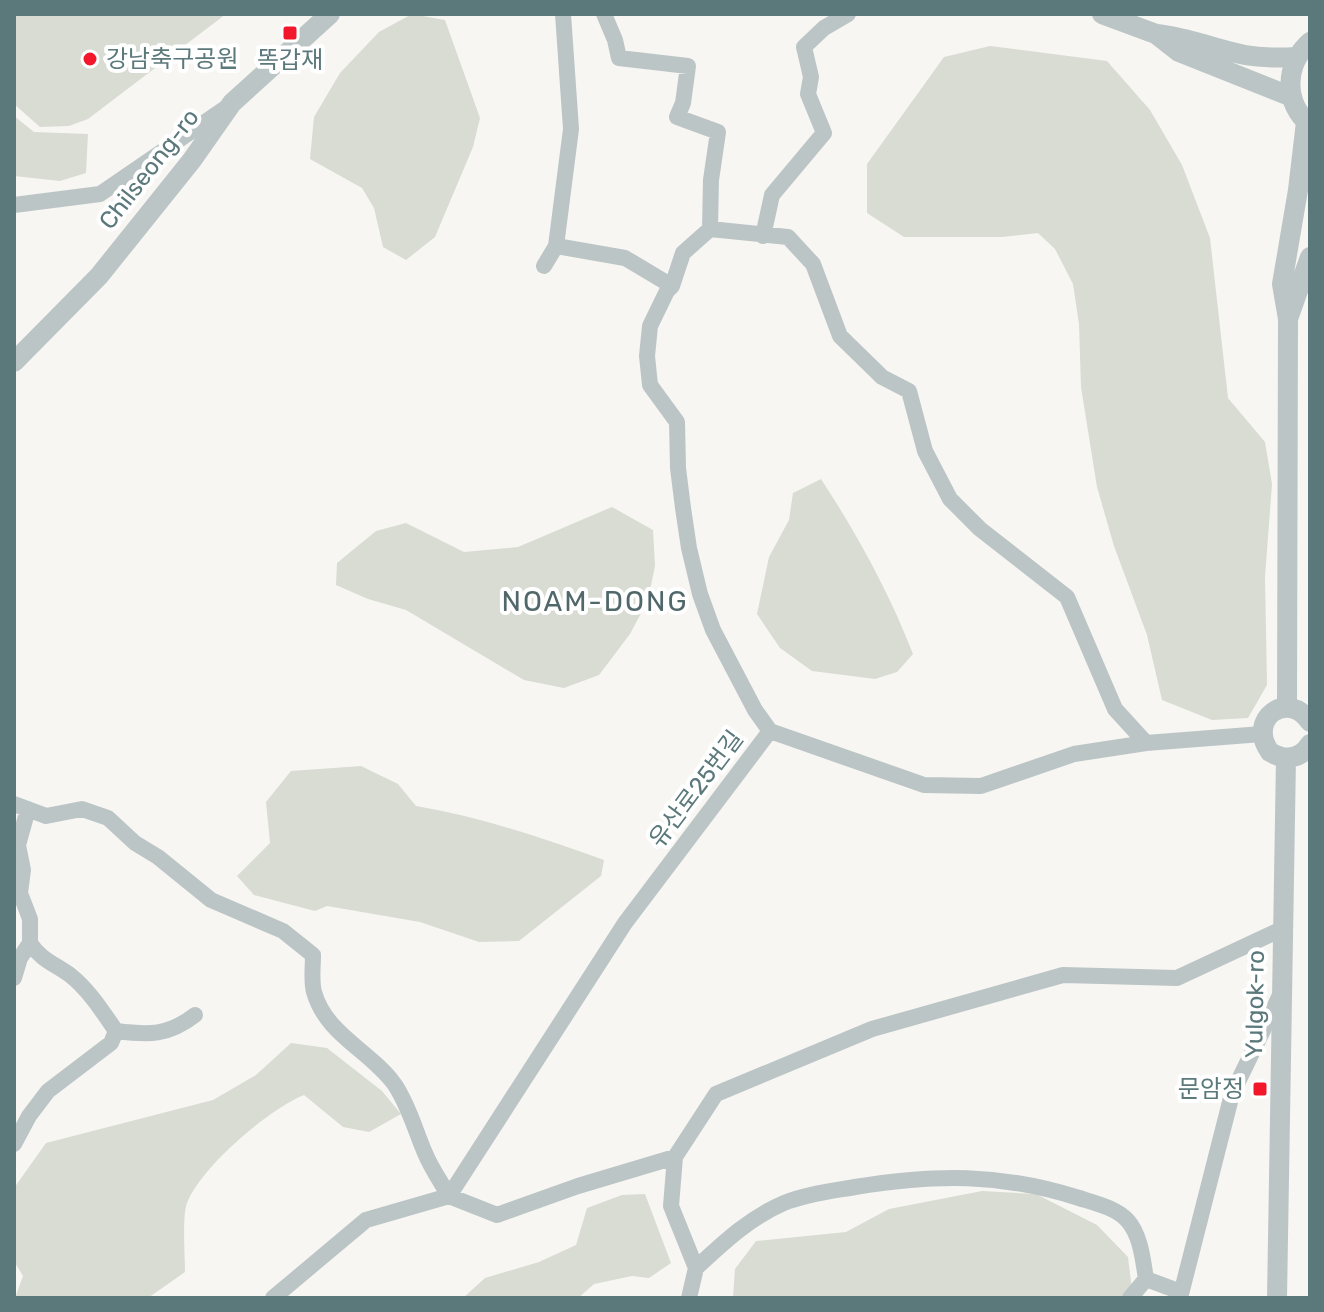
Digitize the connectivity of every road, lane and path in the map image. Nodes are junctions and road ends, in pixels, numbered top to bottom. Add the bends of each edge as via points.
1 (330, 14) edge
2 (563, 14) edge
3 (604, 14) edge
4 (848, 14) edge
5 (1102, 14) edge
6 (1156, 34) junction
7 (1303, 50) edge
8 (1292, 97) junction
9 (232, 103) junction
10 (1308, 123) edge
11 (14, 205) edge
12 (710, 229) junction
13 (763, 236) junction
14 (556, 246) junction
15 (1310, 257) edge
16 (544, 266) dead end
17 (672, 286) junction
18 (1288, 319) junction
19 (14, 362) edge
20 (1287, 707) junction
21 (1310, 722) edge
22 (770, 731) junction
23 (1262, 734) junction
24 (1146, 743) junction
25 (1310, 744) edge
26 (1286, 758) junction
27 (21, 806) edge
28 (1282, 929) junction
29 (30, 943) junction
30 (14, 978) edge
31 (1281, 992) junction
32 (195, 1015) dead end
33 (116, 1031) junction
34 (14, 1144) edge
35 (675, 1157) junction
36 (449, 1196) junction
37 (696, 1268) junction
38 (1154, 1287) edge
39 (1180, 1295) edge
40 (273, 1298) edge
41 (689, 1298) edge
42 (1130, 1298) edge
43 (1277, 1298) edge

1 - 9 street, Chilseong-ro
2 - 14 street via 571,129
3 - 12 street via 619,58 688,66 677,117 718,132
4 - 13 street via 804,47 811,77 808,94 824,133 772,195
5 - 6 street
6 - 7 street via 1271,59
6 - 8 street via 1179,52
7 - 8 street via 1291,70
8 - 10 street
9 - 11 street via 100,194
9 - 19 street, Chilseong-ro via 99,276
10 - 18 street via 1282,284
12 - 13 street
12 - 17 street, 유산로25번길 via 683,253
13 - 24 street via 788,237 813,264 840,336 882,377 909,391 925,451 951,500 1067,597 1115,709
14 - 16 street
14 - 17 street via 625,258
15 - 18 street
17 - 22 street, 유산로25번길 via 650,326 650,385 677,422 683,508 700,594 713,630
18 - 20 street
20 - 21 street via 1302,712
20 - 23 street via 1271,713
22 - 24 street via 924,785 981,786 1074,754
22 - 36 street, 유산로25번길 via 625,923
23 - 24 street
23 - 26 street via 1270,752
25 - 26 street via 1301,754
26 - 28 street, Yulgok-ro
27 - 29 street via 20,893 30,919
27 - 36 street via 46,816 82,809 108,818 211,900 283,931 313,955 314,991 324,1012 394,1084
28 - 31 street, Yulgok-ro
28 - 35 street via 1177,978 1063,975 872,1029 716,1094
29 - 30 street
29 - 33 street via 39,957 70,975 94,999
31 - 39 street via 1232,1094
31 - 43 street, Yulgok-ro
32 - 33 street via 176,1029
33 - 34 street via 111,1043 48,1091
35 - 36 street via 497,1215
35 - 37 street via 671,1206
36 - 40 street via 366,1220
37 - 38 street via 743,1225 785,1203 899,1180 950,1176 1067,1194 1119,1214 1137,1238
37 - 41 street
38 - 39 street
38 - 42 street

